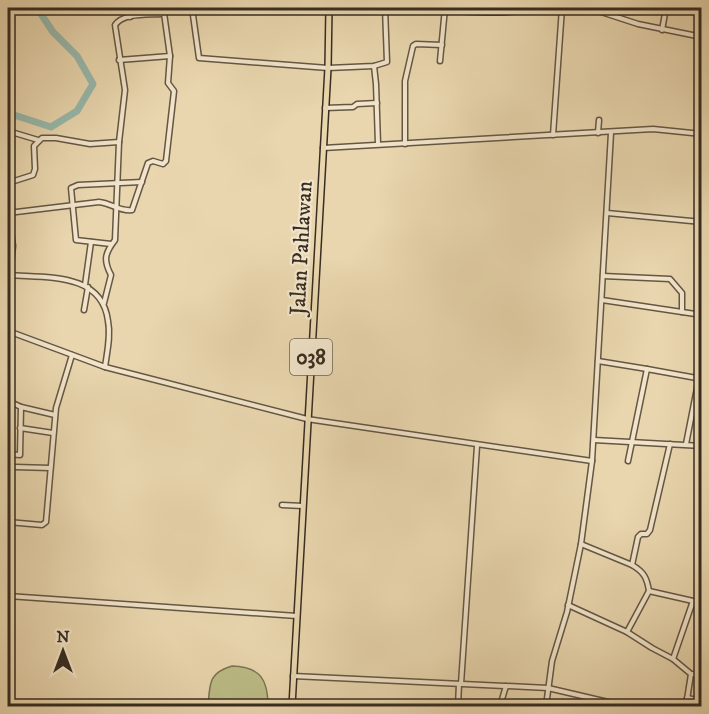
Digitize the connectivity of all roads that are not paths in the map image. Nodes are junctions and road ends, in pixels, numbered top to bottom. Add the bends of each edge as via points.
1 (127, 8) edge
2 (165, 8) edge
3 (192, 8) edge
4 (329, 8) edge
5 (385, 8) edge
6 (446, 8) edge
7 (527, 8) edge
8 (562, 8) edge
9 (589, 8) edge
10 (666, 8) edge
11 (397, 9) dead end
12 (489, 10) edge
13 (164, 13) junction
14 (130, 17) junction
15 (662, 30) junction
16 (702, 37) edge
17 (442, 45) junction
18 (170, 56) junction
19 (119, 60) junction
20 (440, 61) dead end
21 (374, 66) junction
22 (328, 68) junction
23 (377, 103) junction
24 (325, 108) junction
25 (599, 120) dead end
26 (8, 131) edge
27 (598, 133) junction
28 (611, 133) junction
29 (702, 134) edge
30 (553, 135) junction
31 (38, 140) junction
32 (119, 142) junction
33 (378, 144) junction
34 (405, 144) junction
35 (322, 148) junction
36 (118, 182) junction
37 (142, 182) junction
38 (8, 183) edge
39 (8, 206) edge
40 (73, 206) junction
41 (117, 209) junction
42 (8, 213) edge
43 (607, 213) junction
44 (702, 222) edge
45 (91, 242) junction
46 (111, 244) junction
47 (9, 266) edge
48 (9, 275) junction
49 (603, 276) junction
50 (86, 286) junction
51 (8, 295) edge
52 (602, 300) junction
53 (104, 303) junction
54 (84, 310) dead end
55 (682, 312) junction
56 (702, 315) edge
57 (8, 331) edge
58 (72, 355) junction
59 (598, 361) junction
60 (105, 367) junction
61 (647, 369) junction
62 (700, 378) edge
63 (8, 401) edge
64 (21, 407) junction
65 (56, 415) junction
66 (307, 419) junction
67 (20, 428) junction
68 (53, 433) junction
69 (594, 440) junction
70 (631, 443) junction
71 (670, 444) junction
72 (686, 444) junction
73 (477, 446) junction
74 (702, 446) edge
75 (8, 454) edge
76 (592, 461) junction
77 (628, 461) dead end
78 (15, 467) dead end
79 (50, 468) junction
80 (282, 505) dead end
81 (303, 506) junction
82 (9, 523) edge
83 (581, 544) junction
84 (632, 565) junction
85 (8, 568) edge
86 (649, 591) junction
87 (8, 596) edge
88 (693, 601) junction
89 (702, 604) edge
90 (568, 605) junction
91 (297, 616) junction
92 (627, 632) junction
93 (673, 659) junction
94 (691, 674) junction
95 (702, 675) edge
96 (293, 676) junction
97 (460, 684) junction
98 (506, 686) junction
99 (548, 688) junction
100 (687, 698) junction
101 (702, 701) edge
102 (292, 706) edge
103 (458, 706) edge
104 (500, 706) edge
105 (546, 706) edge
106 (625, 706) edge
107 (687, 706) edge

1 - 14 street
2 - 13 street
3 - 22 street via 199,58
4 - 22 main road, Jalan Pahlawan / 038
5 - 11 street
5 - 21 street via 387,61
6 - 12 street
6 - 17 street
7 - 12 street
8 - 30 street
9 - 15 street
10 - 15 street
13 - 14 street
13 - 18 street
14 - 19 street via 115,25
15 - 16 street
17 - 20 street
17 - 34 street via 413,46 405,81
18 - 19 street
18 - 37 street via 168,83 174,91 166,161 149,162
19 - 32 street via 125,90
21 - 22 street
21 - 23 street
22 - 24 main road, Jalan Pahlawan / 038
23 - 24 street
23 - 33 street
24 - 35 main road, Jalan Pahlawan / 038
25 - 27 street
26 - 31 street
27 - 28 street
27 - 30 street
28 - 29 street via 665,129
28 - 43 street
30 - 34 street
31 - 32 street
31 - 38 street via 33,151 34,174
32 - 36 street
33 - 34 street
33 - 35 street
35 - 66 main road, Jalan Pahlawan / 038
36 - 37 street
36 - 40 street via 74,186
36 - 41 street
37 - 41 street via 132,210
39 - 42 street
40 - 41 street via 101,202
40 - 42 street
40 - 45 street via 76,240
41 - 46 street via 115,240
42 - 47 street via 12,232
43 - 44 street
43 - 49 street
45 - 46 street
45 - 50 street
46 - 53 street via 106,262 111,275
47 - 48 street
48 - 50 street via 70,280
48 - 51 street
49 - 52 street
49 - 55 street via 670,279 682,293
50 - 53 street
50 - 54 street
52 - 55 street
52 - 59 street
53 - 60 street via 109,322
55 - 56 street
57 - 58 street
58 - 60 street
58 - 65 street
59 - 61 street
59 - 69 street
60 - 66 street
61 - 62 street
61 - 70 street
62 - 72 street
63 - 64 street
64 - 65 street
64 - 67 street
65 - 68 street
66 - 73 street
66 - 81 main road, Jalan Pahlawan / 038
67 - 68 street
67 - 75 street via 20,455
68 - 79 street
69 - 70 street
69 - 76 street
70 - 71 street
70 - 77 street
71 - 72 street
71 - 84 street via 650,530 638,537
72 - 74 street
73 - 76 street
73 - 97 street
76 - 83 street
78 - 79 street
79 - 82 street via 46,524
80 - 81 street
81 - 91 main road, Jalan Pahlawan / 038
82 - 85 street
83 - 84 street
83 - 90 street
84 - 86 street via 643,572
86 - 88 street
86 - 92 street
87 - 91 street
88 - 89 street
88 - 93 street
90 - 92 street
90 - 99 street
91 - 96 main road, Jalan Pahlawan / 038
92 - 93 street
93 - 94 street
94 - 95 street
94 - 100 street
96 - 97 street
96 - 102 main road, Jalan Pahlawan / 038
97 - 98 street
97 - 103 street
98 - 99 street
98 - 104 street
99 - 105 street
99 - 106 street
100 - 101 street
100 - 107 street

